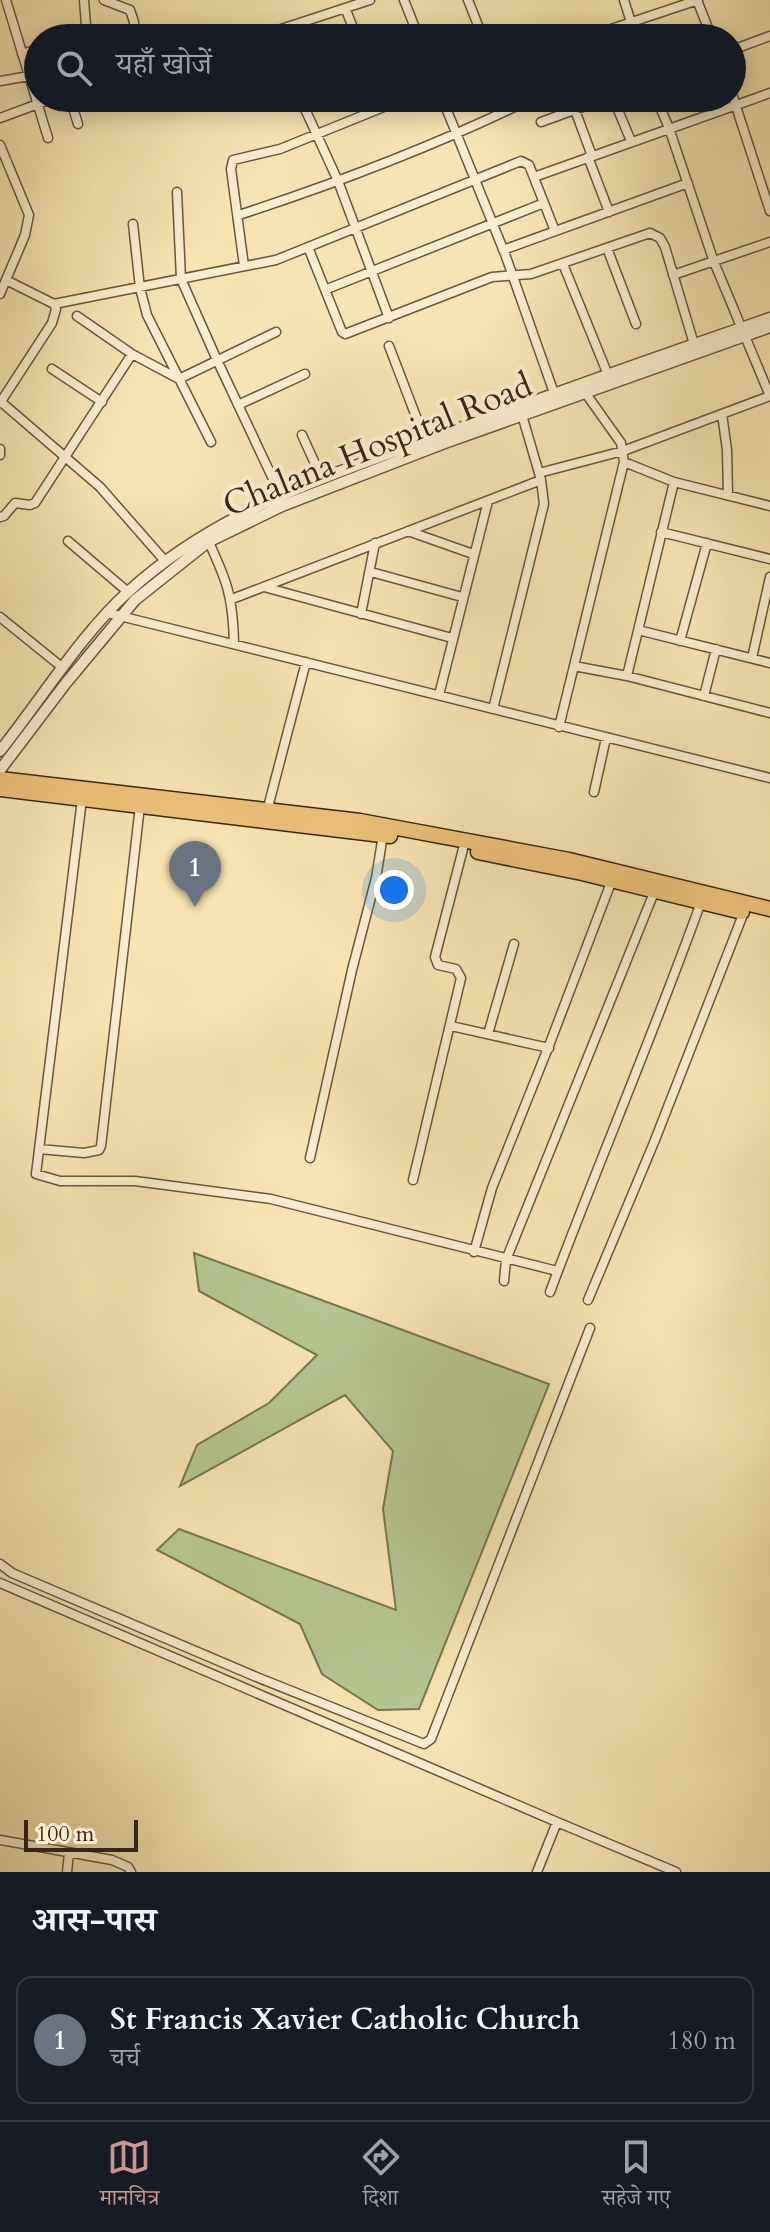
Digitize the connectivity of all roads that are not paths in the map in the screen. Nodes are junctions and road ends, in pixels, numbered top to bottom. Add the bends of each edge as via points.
1 (6, 0) edge
2 (84, 0) edge
3 (104, 0) edge
4 (370, 0) edge
5 (404, 0) edge
6 (468, 0) edge
7 (624, 0) edge
8 (698, 0) edge
9 (346, 10) junction
10 (631, 23) junction
11 (86, 24) edge
12 (134, 24) edge
13 (298, 24) edge
14 (352, 24) edge
15 (413, 24) edge
16 (477, 24) edge
17 (628, 24) edge
18 (707, 24) edge
19 (770, 36) edge
20 (746, 45) edge
21 (22, 54) joint
22 (24, 60) edge
23 (24, 77) edge
24 (0, 81) edge
25 (770, 93) edge
26 (746, 102) edge
27 (24, 109) edge
28 (40, 112) edge
29 (74, 112) edge
30 (306, 112) edge
31 (361, 112) edge
32 (447, 112) edge
33 (504, 112) edge
34 (569, 112) edge
35 (576, 112) edge
36 (619, 112) edge
37 (662, 112) edge
38 (718, 112) edge
39 (738, 112) edge
40 (0, 118) edge
41 (541, 122) dead end
42 (78, 124) dead end
43 (669, 128) junction
44 (316, 134) junction
45 (456, 135) junction
46 (48, 138) dead end
47 (631, 141) junction
48 (0, 145) edge
49 (590, 156) junction
50 (770, 176) edge
51 (534, 177) junction
52 (475, 179) junction
53 (760, 179) junction
54 (338, 181) junction
55 (688, 183) junction
56 (177, 192) dead end
57 (544, 203) junction
58 (770, 211) edge
59 (609, 212) junction
60 (239, 215) junction
61 (133, 224) dead end
62 (493, 225) junction
63 (354, 228) junction
64 (555, 231) junction
65 (770, 242) edge
66 (308, 247) junction
67 (607, 248) junction
68 (503, 250) junction
69 (714, 262) junction
70 (563, 264) junction
71 (244, 266) junction
72 (372, 272) junction
73 (673, 275) junction
74 (513, 276) junction
75 (181, 279) junction
76 (6, 280) junction
77 (140, 288) junction
78 (327, 289) junction
79 (0, 294) edge
80 (54, 304) junction
81 (77, 316) dead end
82 (389, 318) junction
83 (770, 318) edge
84 (636, 324) dead end
85 (770, 327) edge
86 (276, 332) dead end
87 (742, 332) junction
88 (694, 344) junction
89 (389, 346) dead end
90 (132, 354) junction
91 (217, 360) junction
92 (52, 369) dead end
93 (305, 374) dead end
94 (608, 375) junction
95 (179, 379) junction
96 (582, 388) junction
97 (554, 393) junction
98 (770, 396) edge
99 (1, 402) edge
100 (102, 402) junction
101 (238, 405) junction
102 (722, 414) junction
103 (522, 415) junction
104 (302, 435) dead end
105 (425, 440) junction
106 (211, 442) dead end
107 (0, 449) edge
108 (623, 451) junction
109 (0, 455) edge
110 (66, 456) junction
111 (624, 462) junction
112 (540, 476) junction
113 (322, 479) junction
114 (674, 482) junction
115 (728, 495) junction
116 (281, 496) junction
117 (488, 501) junction
118 (770, 506) edge
119 (0, 517) edge
120 (408, 531) junction
121 (661, 532) junction
122 (206, 537) junction
123 (68, 541) dead end
124 (375, 543) junction
125 (707, 543) junction
126 (473, 554) junction
127 (770, 559) edge
128 (165, 561) junction
129 (371, 572) junction
130 (770, 577) edge
131 (263, 587) junction
132 (128, 592) junction
133 (462, 597) junction
134 (232, 599) junction
135 (766, 612) edge
136 (108, 613) junction
137 (361, 614) junction
138 (123, 616) junction
139 (0, 617) edge
140 (638, 630) junction
141 (452, 638) junction
142 (680, 641) junction
143 (234, 644) junction
144 (716, 649) junction
145 (752, 658) junction
146 (306, 662) junction
147 (770, 663) edge
148 (574, 666) junction
149 (63, 668) junction
150 (627, 676) junction
151 (439, 695) junction
152 (704, 696) junction
153 (493, 709) junction
154 (770, 713) edge
155 (559, 727) junction
156 (606, 738) junction
157 (0, 751) edge
158 (0, 770) edge
159 (770, 778) edge
160 (0, 779) edge
161 (0, 789) edge
162 (594, 792) dead end
163 (82, 799) junction
164 (140, 806) junction
165 (267, 811) junction
166 (383, 835) junction
167 (463, 849) junction
168 (612, 880) junction
169 (655, 890) junction
170 (701, 902) junction
171 (770, 909) edge
172 (744, 912) junction
173 (770, 918) edge
174 (514, 944) dead end
175 (451, 1026) junction
176 (488, 1034) junction
177 (549, 1048) junction
178 (39, 1149) junction
179 (310, 1158) dead end
180 (413, 1180) dead end
181 (474, 1252) junction
182 (506, 1260) junction
183 (557, 1271) junction
184 (504, 1281) dead end
185 (550, 1292) dead end
186 (588, 1300) dead end
187 (590, 1328) dead end
188 (0, 1564) edge
189 (0, 1584) edge
190 (557, 1822) junction
191 (0, 1840) edge
192 (69, 1853) junction
193 (67, 1872) edge
194 (131, 1872) edge
195 (537, 1872) edge
196 (676, 1872) edge

1 - 21 street
2 - 11 street
3 - 12 street via 130,10
4 - 9 street
5 - 15 street
6 - 16 street
7 - 10 street
8 - 10 street
8 - 18 street
9 - 13 street
9 - 14 street
10 - 17 street
19 - 20 street
21 - 22 street
23 - 24 street
25 - 26 street
27 - 40 street
28 - 46 street
29 - 42 street
30 - 44 street
31 - 44 street
32 - 45 street
33 - 45 street
34 - 41 street
35 - 49 street
36 - 47 street
37 - 43 street
38 - 43 street
39 - 53 street
43 - 47 street
43 - 55 street
44 - 54 street
44 - 60 street via 273,152 233,160
45 - 52 street
45 - 54 street
47 - 49 street
48 - 76 street via 29,215
49 - 51 street
49 - 59 street
50 - 53 street
51 - 52 street via 521,161
51 - 57 street
52 - 62 street
52 - 63 street
53 - 58 street
54 - 60 street
54 - 63 street
55 - 59 street
55 - 69 street
56 - 75 street
57 - 62 street
57 - 64 street
59 - 64 street
60 - 71 street
61 - 77 street
62 - 68 street
62 - 72 street
63 - 66 street
63 - 72 street
64 - 68 street
65 - 69 street
66 - 71 street
66 - 78 street
67 - 70 street
67 - 73 street via 657,234
67 - 84 street
68 - 74 street
69 - 73 street
69 - 87 street
70 - 74 street
70 - 94 street
71 - 75 street
72 - 78 street
72 - 82 street
73 - 88 street
74 - 82 street via 492,277
74 - 97 street
75 - 77 street
75 - 91 street
76 - 79 street
76 - 80 street
77 - 80 street
77 - 95 street via 147,315
78 - 82 street via 345,334
80 - 99 street via 52,323
81 - 90 street
83 - 87 street, Chalana Hospital Road
85 - 87 street, Chalana Hospital Road
86 - 91 street
87 - 88 street, Chalana Hospital Road
87 - 96 street, Chalana Hospital Road
87 - 98 street
88 - 94 street, Chalana Hospital Road
89 - 105 street
90 - 95 street
90 - 100 street
91 - 95 street
91 - 101 street
92 - 100 street
93 - 101 street
94 - 96 street, Chalana Hospital Road
95 - 106 street
96 - 97 street, Chalana Hospital Road
96 - 103 street, Chalana Hospital Road
96 - 108 street
97 - 105 street, Chalana Hospital Road
98 - 102 street
99 - 110 street
100 - 110 street
101 - 116 street
102 - 108 street
102 - 115 street
103 - 112 street
103 - 122 street, Chalana Hospital Road
104 - 113 street
105 - 113 street, Chalana Hospital Road
107 - 109 street
108 - 111 street
108 - 112 street
110 - 119 street via 35,503 15,503
110 - 128 street via 116,503
111 - 114 street
111 - 148 street
112 - 117 street
112 - 153 street via 544,504
113 - 116 street, Chalana Hospital Road
114 - 115 street
114 - 121 street
115 - 118 street
116 - 122 street, Chalana Hospital Road
117 - 120 street
117 - 126 street
120 - 124 street
120 - 126 street
121 - 125 street
121 - 140 street
122 - 128 street, Chalana Hospital Road
122 - 134 street
122 - 138 street, Chalana Hospital Road
123 - 132 street
124 - 129 street
124 - 131 street
125 - 127 street
125 - 142 street
126 - 133 street
128 - 132 street, Chalana Hospital Road
129 - 133 street
129 - 137 street
130 - 135 street
131 - 134 street
131 - 137 street
132 - 136 street, Chalana Hospital Road
133 - 141 street
134 - 143 street
135 - 145 street
136 - 138 street
136 - 149 street, Chalana Hospital Road
137 - 141 street
138 - 143 street
138 - 158 street, Chalana Hospital Road
139 - 149 street
140 - 142 street
140 - 150 street
141 - 151 street
142 - 144 street
143 - 146 street
144 - 145 street
144 - 152 street
145 - 147 street
146 - 151 street
146 - 165 street
148 - 150 street
148 - 155 street
149 - 157 street, Chalana Hospital Road
150 - 152 street
151 - 153 street
152 - 154 street
153 - 155 street
155 - 156 street
156 - 159 street
156 - 162 street
160 - 165 main road
161 - 163 main road
163 - 164 main road
163 - 178 street
164 - 166 main road
164 - 178 street via 101,1146 90,1153
165 - 171 main road via 360,821 569,860
166 - 167 main road
166 - 179 street
167 - 168 main road
167 - 175 street via 435,957 438,965 456,969 461,978
168 - 169 main road
168 - 177 street
169 - 170 main road
169 - 182 street
170 - 172 main road
170 - 183 street
172 - 173 main road
172 - 186 street
174 - 176 street
175 - 176 street
175 - 180 street
176 - 177 street
177 - 181 street via 492,1188
178 - 181 street via 36,1174 60,1181 135,1181 239,1193
181 - 182 street
182 - 183 street
182 - 184 street
183 - 185 street
187 - 188 street via 431,1739 424,1744 225,1664
189 - 190 street
190 - 195 street
190 - 196 street
191 - 192 street
192 - 193 street
192 - 194 street via 121,1862

